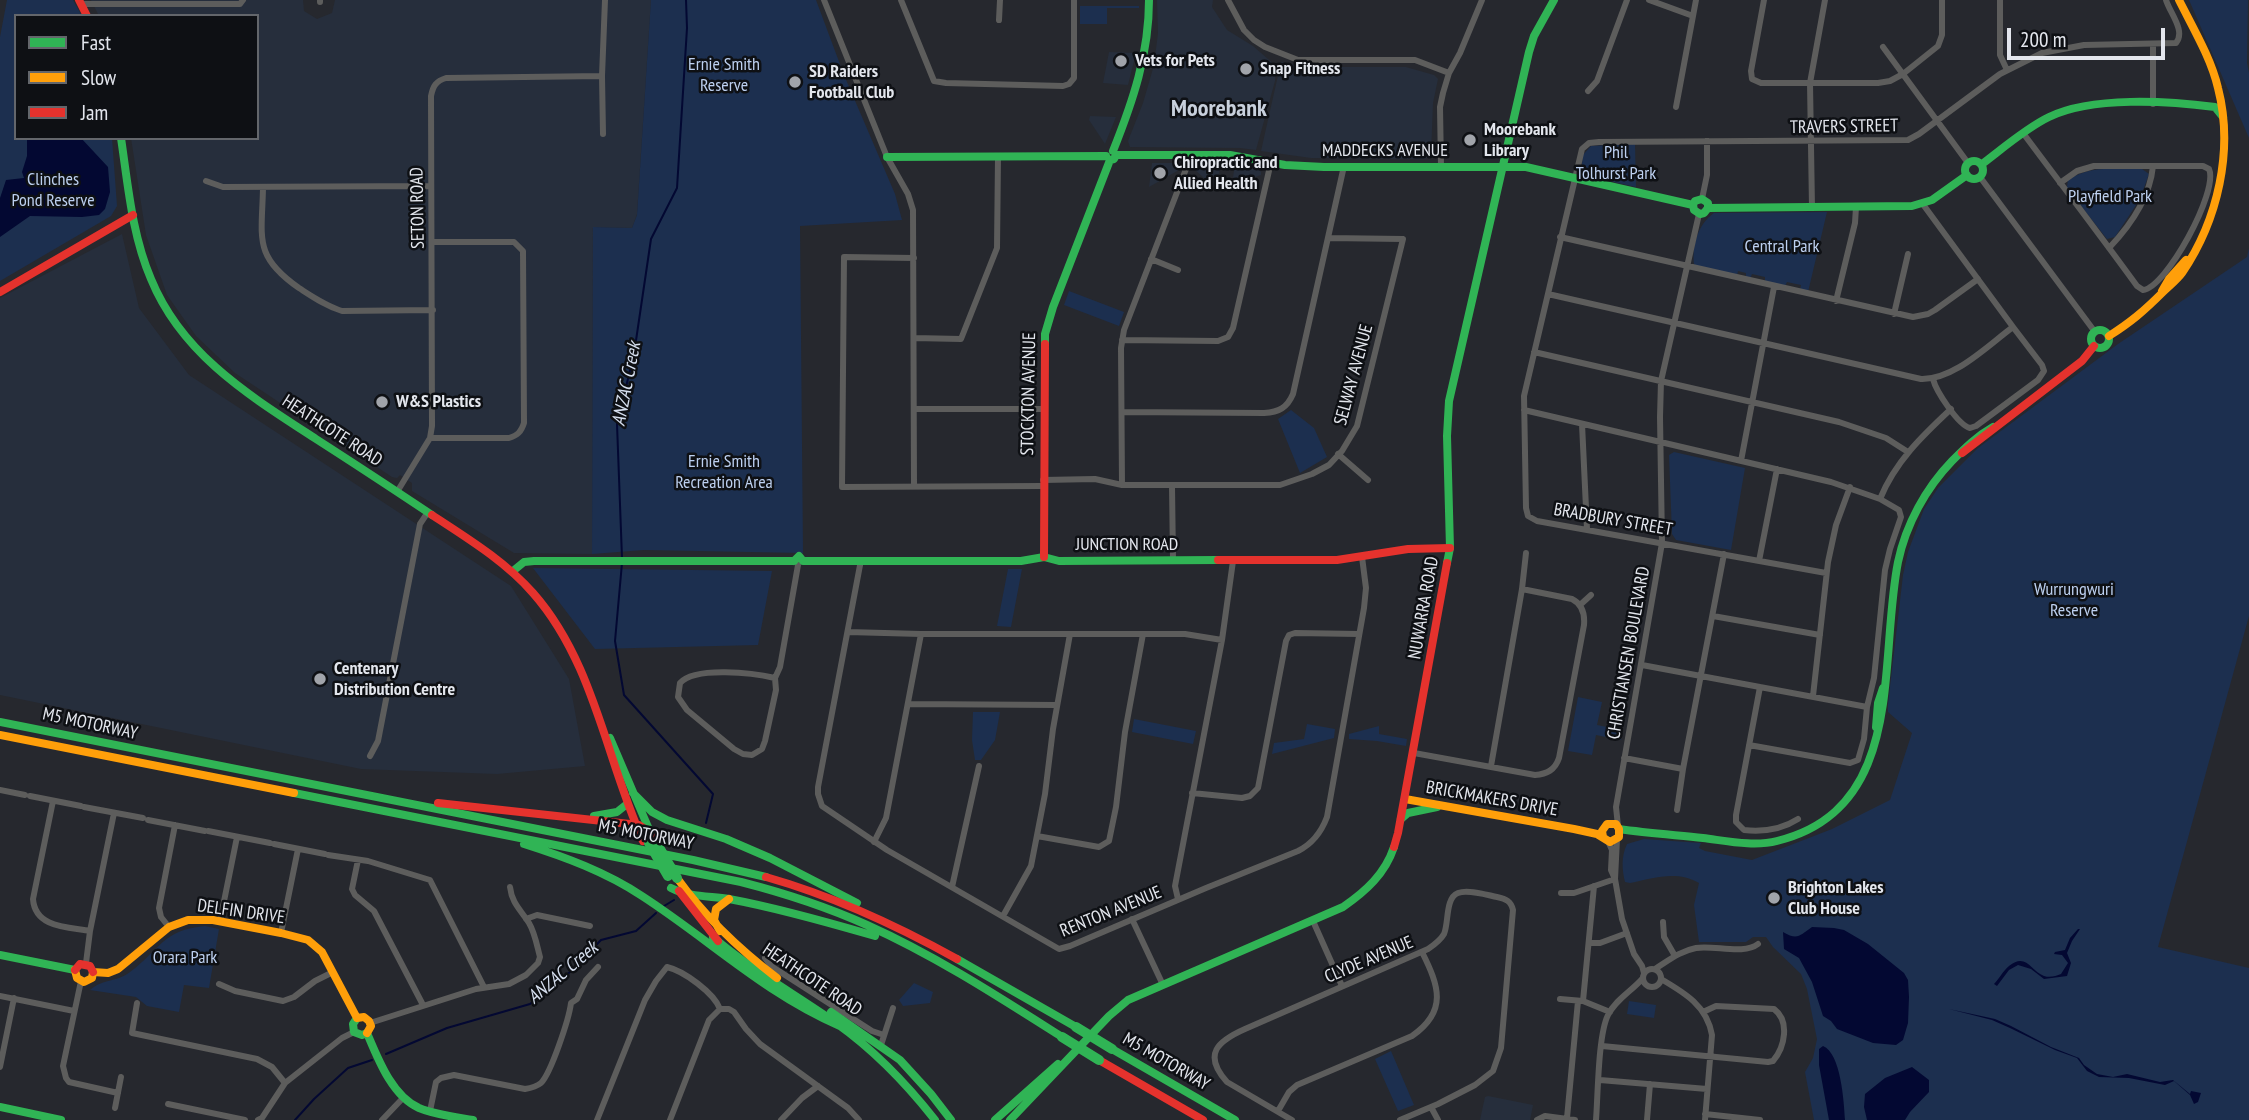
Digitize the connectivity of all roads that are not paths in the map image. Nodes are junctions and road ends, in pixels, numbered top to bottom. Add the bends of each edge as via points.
1 (243, 0) edge
2 (605, 0) edge
3 (824, 0) edge
4 (901, 0) edge
5 (1000, 0) edge
6 (1074, 0) edge
7 (1149, 0) edge
8 (1228, 0) edge
9 (1482, 0) edge
10 (1554, 0) edge
11 (1627, 0) edge
12 (1649, 0) edge
13 (1696, 0) edge
14 (1764, 0) edge
15 (1825, 0) edge
16 (1942, 0) edge
17 (2000, 0) edge
18 (2166, 0) edge
19 (2179, 0) edge
20 (80, 2) edge
21 (1693, 16) junction
22 (999, 20) dead end
23 (2153, 45) junction
24 (1883, 47) dead end
25 (2007, 70) junction
26 (1449, 72) junction
27 (1903, 74) junction
28 (602, 76) junction
29 (1810, 83) junction
30 (2218, 87) junction
31 (1588, 91) dead end
32 (2153, 104) junction
33 (2200, 105) junction
34 (1676, 107) dead end
35 (1938, 120) junction
36 (2224, 120) junction
37 (604, 134) dead end
38 (2024, 134) junction
39 (1118, 137) junction
40 (121, 140) edge
41 (1707, 141) junction
42 (1810, 141) junction
43 (1111, 155) junction
44 (1132, 155) junction
45 (1192, 156) junction
46 (887, 157) junction
47 (998, 157) junction
48 (1271, 162) junction
49 (1968, 163) junction
50 (1982, 164) junction
51 (1344, 166) junction
52 (2153, 166) junction
53 (1441, 167) junction
54 (1503, 167) junction
55 (1967, 175) junction
56 (1574, 177) junction
57 (1980, 177) junction
58 (206, 181) dead end
59 (2060, 183) junction
60 (432, 186) junction
61 (263, 188) junction
62 (1922, 203) junction
63 (1701, 206) junction
64 (1856, 207) junction
65 (1812, 208) junction
66 (133, 215) junction
67 (1560, 237) junction
68 (1328, 238) junction
69 (432, 242) junction
70 (2109, 248) junction
71 (1908, 254) dead end
72 (914, 258) junction
73 (1151, 259) junction
74 (1686, 267) junction
75 (1178, 270) dead end
76 (1978, 279) junction
77 (1774, 287) junction
78 (2155, 291) junction
79 (0, 292) edge
80 (1548, 294) junction
81 (1836, 301) junction
82 (433, 310) junction
83 (1894, 314) junction
84 (1673, 323) junction
85 (2013, 327) junction
86 (2095, 331) junction
87 (2109, 336) junction
88 (914, 338) junction
89 (1122, 340) junction
90 (1762, 344) junction
91 (2094, 346) junction
92 (1534, 352) junction
93 (1933, 379) junction
94 (1661, 381) junction
95 (1751, 402) junction
96 (914, 409) junction
97 (1044, 409) junction
98 (1524, 410) junction
99 (1951, 410) junction
100 (1122, 412) junction
101 (1582, 424) junction
102 (430, 438) junction
103 (1660, 442) junction
104 (1908, 452) junction
105 (1338, 454) junction
106 (1741, 461) junction
107 (1777, 469) junction
108 (1368, 480) dead end
109 (1043, 483) junction
110 (1122, 485) junction
111 (914, 486) junction
112 (1172, 486) junction
113 (1850, 487) junction
114 (397, 492) junction
115 (1880, 499) junction
116 (428, 512) junction
117 (1587, 530) junction
118 (1662, 543) junction
119 (1451, 548) junction
120 (1526, 553) dead end
121 (1724, 555) junction
122 (1044, 557) junction
123 (1362, 557) junction
124 (1173, 560) junction
125 (861, 561) junction
126 (1233, 561) junction
127 (1759, 561) junction
128 (799, 563) junction
129 (513, 571) junction
130 (1826, 573) junction
131 (1522, 589) junction
132 (1591, 595) dead end
133 (1580, 605) junction
134 (1713, 616) junction
135 (1284, 628) dead end
136 (848, 632) junction
137 (921, 634) junction
138 (1070, 634) junction
139 (1143, 634) junction
140 (1359, 634) junction
141 (1289, 635) junction
142 (1820, 635) junction
143 (1222, 640) junction
144 (1642, 665) junction
145 (1700, 676) junction
146 (775, 678) junction
147 (1760, 687) junction
148 (1813, 696) junction
149 (909, 704) junction
150 (1057, 705) junction
151 (594, 706) junction
152 (1867, 707) junction
153 (0, 722) edge
154 (0, 735) edge
155 (1749, 745) junction
156 (1414, 753) junction
157 (370, 757) dead end
158 (1624, 758) junction
159 (190, 761) junction
160 (979, 766) dead end
161 (1490, 766) junction
162 (1683, 769) junction
163 (1551, 771) junction
164 (1555, 779) dead end
165 (0, 790) edge
166 (633, 793) junction
167 (1192, 793) junction
168 (1405, 799) junction
169 (53, 801) junction
170 (627, 804) junction
171 (1444, 806) junction
172 (1677, 810) dead end
173 (114, 813) junction
174 (413, 816) junction
175 (574, 818) junction
176 (1401, 819) junction
177 (1798, 819) dead end
178 (675, 822) junction
179 (635, 824) junction
180 (175, 825) junction
181 (1612, 832) junction
182 (1037, 836) junction
183 (237, 837) junction
184 (650, 838) junction
185 (874, 842) junction
186 (298, 849) junction
187 (358, 860) junction
188 (1615, 879) junction
189 (1594, 886) junction
190 (510, 887) dead end
191 (952, 887) junction
192 (680, 891) junction
193 (1561, 893) dead end
194 (729, 899) junction
195 (1178, 899) junction
196 (1003, 916) junction
197 (526, 919) junction
198 (1132, 919) junction
199 (220, 921) junction
200 (1313, 921) junction
201 (1663, 922) dead end
202 (590, 926) dead end
203 (169, 927) junction
204 (90, 931) junction
205 (281, 933) junction
206 (1627, 933) junction
207 (719, 936) junction
208 (1590, 943) junction
209 (929, 944) junction
210 (1758, 944) dead end
211 (1422, 952) junction
212 (0, 955) edge
213 (765, 958) dead end
214 (1672, 958) junction
215 (86, 963) junction
216 (598, 967) dead end
217 (75, 970) junction
218 (1647, 971) junction
219 (93, 972) junction
220 (333, 972) junction
221 (81, 981) junction
222 (1660, 981) junction
223 (219, 984) dead end
224 (1163, 985) junction
225 (1342, 986) junction
226 (484, 987) junction
227 (1648, 987) junction
228 (1628, 992) junction
229 (0, 996) edge
230 (1000, 997) junction
231 (13, 998) junction
232 (1560, 999) dead end
233 (1581, 1001) junction
234 (137, 1003) dead end
235 (423, 1005) junction
236 (893, 1008) dead end
237 (720, 1009) junction
238 (74, 1011) junction
239 (1610, 1012) junction
240 (1703, 1012) junction
241 (357, 1018) junction
242 (840, 1026) junction
243 (369, 1028) junction
244 (354, 1032) junction
245 (882, 1040) junction
246 (1602, 1046) junction
247 (1076, 1050) junction
248 (1710, 1056) junction
249 (0, 1067) edge
250 (121, 1077) dead end
251 (1600, 1080) junction
252 (285, 1083) junction
253 (1650, 1084) junction
254 (818, 1086) junction
255 (1707, 1089) junction
256 (118, 1093) junction
257 (403, 1098) junction
258 (168, 1104) dead end
259 (0, 1107) edge
260 (1431, 1107) junction
261 (115, 1108) dead end
262 (430, 1111) junction
263 (1278, 1111) junction
264 (1705, 1117) edge
265 (1571, 1119) edge
266 (61, 1120) edge
267 (245, 1120) edge
268 (258, 1120) edge
269 (383, 1120) edge
270 (473, 1120) edge
271 (597, 1120) edge
272 (670, 1120) edge
273 (781, 1120) edge
274 (859, 1120) edge
275 (935, 1120) edge
276 (951, 1120) edge
277 (995, 1120) edge
278 (1010, 1120) edge
279 (1203, 1120) edge
280 (1236, 1120) edge
281 (1293, 1120) edge
282 (1400, 1120) edge
283 (1438, 1120) edge
284 (1537, 1120) edge
285 (1596, 1120) edge
286 (1647, 1120) edge
287 (1760, 1120) edge

1 - 20 street via 240,4
2 - 28 street
3 - 46 street
4 - 6 street via 934,80 1063,86 1074,78
5 - 22 street
7 - 39 main road, STOCKTON AVENUE via 1143,73
8 - 26 street via 1254,40 1298,60 1415,60
9 - 26 street
10 - 54 main road, NUWARRA ROAD via 1532,43
11 - 31 street via 1597,81
12 - 21 street
13 - 21 street
14 - 29 street via 1752,79 1758,83
15 - 29 street
16 - 27 street via 1938,46
17 - 25 street via 2000,55
18 - 23 street via 2179,39 2171,45
19 - 30 main road
21 - 34 street
23 - 25 street, TRAVERS STREET via 2064,48
23 - 32 street
24 - 27 street
25 - 35 street, TRAVERS STREET
26 - 53 street via 1440,107
27 - 29 street via 1884,82
27 - 35 street
28 - 37 street
28 - 60 street, SETON ROAD via 438,81 431,96
29 - 42 street
30 - 33 main road via 2214,100
30 - 36 main road
32 - 33 main road
32 - 38 main road via 2068,108
33 - 36 main road via 2215,107
35 - 42 street, TRAVERS STREET via 1914,138 1901,141
35 - 49 street
36 - 78 main road via 2219,191 2202,234 2174,282
38 - 50 main road
38 - 59 street
39 - 43 main road, STOCKTON AVENUE
39 - 44 main road via 1122,148
40 - 66 main road, HEATHCOTE ROAD
41 - 42 street, TRAVERS STREET
41 - 56 street, TRAVERS STREET via 1593,142 1582,149
41 - 63 street, CHRISTIANSEN BOULEVARD
42 - 65 street
43 - 44 main road, MADDECKS AVENUE
43 - 47 main road, MADDECKS AVENUE
43 - 97 main road, STOCKTON AVENUE via 1047,323
44 - 45 main road, MADDECKS AVENUE
45 - 48 main road, MADDECKS AVENUE via 1242,156
45 - 73 street
46 - 47 main road, MADDECKS AVENUE
46 - 72 street via 913,210
47 - 88 street via 997,248 961,339
48 - 51 main road, MADDECKS AVENUE
48 - 89 street via 1228,337 1218,341
49 - 50 main road
49 - 55 main road
50 - 57 main road
51 - 53 main road, MADDECKS AVENUE
51 - 68 street
52 - 59 street via 2088,167
52 - 70 street via 2141,204
52 - 78 street via 2203,166 2211,175 2193,228
53 - 54 main road, MADDECKS AVENUE
54 - 56 main road, MADDECKS AVENUE
54 - 119 main road, NUWARRA ROAD via 1449,401
55 - 57 main road
55 - 62 main road, MADDECKS AVENUE
56 - 63 main road, MADDECKS AVENUE
56 - 67 street, BRADBURY STREET
57 - 86 street
58 - 61 street via 218,186
59 - 70 street
60 - 61 street
60 - 69 street, SETON ROAD
61 - 82 street via 262,242 279,274 328,307 342,311
62 - 64 main road, MADDECKS AVENUE
62 - 76 street
63 - 65 main road, MADDECKS AVENUE
63 - 74 street, CHRISTIANSEN BOULEVARD
64 - 65 main road, MADDECKS AVENUE
64 - 81 street
66 - 79 main road
66 - 114 main road, HEATHCOTE ROAD via 155,291 198,354 247,394
67 - 74 street
67 - 80 street, BRADBURY STREET
68 - 100 street via 1293,394 1285,407 1264,413
68 - 105 street, SELWAY AVENUE via 1403,239 1362,412 1353,435
69 - 82 street, SETON ROAD
69 - 102 street via 514,243 523,251 524,423 518,435 509,438
70 - 78 street via 2139,288
71 - 83 street
72 - 88 street
72 - 111 street, SELWAY AVENUE via 844,257 842,487
73 - 75 street
73 - 89 street
74 - 77 street
74 - 84 street, CHRISTIANSEN BOULEVARD
76 - 83 street via 1928,314
76 - 85 street
77 - 81 street
77 - 90 street
78 - 87 main road via 2128,325
80 - 84 street
80 - 92 street, BRADBURY STREET
81 - 83 street
82 - 102 street, SETON ROAD
84 - 90 street
84 - 94 street, CHRISTIANSEN BOULEVARD
85 - 93 street via 1952,371
85 - 99 street via 2044,373 1973,428 1965,427
86 - 87 main road via 2103,330
86 - 91 main road
87 - 91 main road via 2107,346
88 - 96 street
89 - 100 street
90 - 93 street via 1915,379
90 - 95 street
91 - 181 main road, BRICKMAKERS DRIVE via 2082,361 1956,457 1925,494 1901,548 1872,755 1863,780 1847,801 1829,819 1777,842
92 - 94 street
92 - 98 street, BRADBURY STREET
93 - 99 street
94 - 95 street
94 - 103 street, CHRISTIANSEN BOULEVARD
95 - 104 street via 1871,432
95 - 106 street
96 - 97 street
96 - 111 street
97 - 109 main road, STOCKTON AVENUE
98 - 101 street
98 - 117 street, BRADBURY STREET via 1528,516
99 - 104 street
100 - 110 street
101 - 103 street
101 - 117 street
102 - 114 street, SETON ROAD
103 - 106 street
103 - 118 street, CHRISTIANSEN BOULEVARD
104 - 115 street
105 - 108 street
105 - 112 street, SELWAY AVENUE via 1329,465 1280,485
106 - 107 street
107 - 113 street
107 - 127 street
109 - 110 street, SELWAY AVENUE via 1095,480
109 - 111 street, SELWAY AVENUE
109 - 122 main road, STOCKTON AVENUE
110 - 112 street, SELWAY AVENUE
112 - 124 street
113 - 115 street
113 - 130 street
114 - 116 main road, HEATHCOTE ROAD
115 - 152 street via 1899,510 1901,517 1885,570
116 - 129 main road, HEATHCOTE ROAD
116 - 157 street via 420,524 378,741
117 - 118 street, BRADBURY STREET
118 - 121 street, BRADBURY STREET
118 - 144 street, CHRISTIANSEN BOULEVARD
119 - 123 main road, JUNCTION ROAD
119 - 156 main road, NUWARRA ROAD
120 - 131 street
121 - 127 street, BRADBURY STREET
121 - 134 street
122 - 124 main road, JUNCTION ROAD via 1059,561
122 - 125 main road, JUNCTION ROAD
123 - 126 main road, JUNCTION ROAD
123 - 140 street, RENTON AVENUE via 1366,600
124 - 126 main road, JUNCTION ROAD
125 - 128 main road, JUNCTION ROAD
125 - 136 street, RENTON AVENUE
126 - 143 street
127 - 130 street, BRADBURY STREET
128 - 129 main road, JUNCTION ROAD via 534,561
128 - 146 street
129 - 151 main road, HEATHCOTE ROAD via 561,630
130 - 142 street
131 - 133 street via 1567,597
131 - 161 street
132 - 133 street
133 - 163 street via 1584,625 1559,758
134 - 142 street
134 - 145 street
135 - 141 street
136 - 137 street
136 - 185 street, RENTON AVENUE via 818,794 827,812
137 - 138 street
137 - 149 street
138 - 139 street
138 - 150 street
139 - 143 street
139 - 182 street via 1106,848
140 - 141 street
140 - 195 street, RENTON AVENUE via 1321,831 1298,851
141 - 167 street via 1258,788 1242,798
142 - 148 street
143 - 167 street
144 - 145 street
144 - 158 street, CHRISTIANSEN BOULEVARD
145 - 147 street
145 - 162 street
146 - 146 street via 765,741 752,755 734,749 678,697 680,682 689,676 745,672
147 - 148 street
147 - 155 street
148 - 152 street
149 - 150 street
149 - 185 street via 886,818
150 - 182 street
151 - 166 main road, HEATHCOTE ROAD
151 - 170 main road, HEATHCOTE ROAD
152 - 155 street via 1862,748 1853,763
153 - 159 main road, M5 MOTORWAY
154 - 174 main road, M5 MOTORWAY
155 - 177 street via 1738,826 1765,830
156 - 161 street
156 - 168 main road, NUWARRA ROAD
158 - 162 street
158 - 181 street, CHRISTIANSEN BOULEVARD
159 - 175 main road via 235,764 446,804
159 - 209 main road, M5 MOTORWAY via 738,870 825,896
160 - 191 street
161 - 163 street via 1535,775
162 - 172 street
163 - 164 street
165 - 169 street
166 - 178 main road via 652,813
166 - 184 main road, HEATHCOTE ROAD
167 - 195 street via 1175,886
168 - 171 main road, BRICKMAKERS DRIVE
168 - 176 main road, NUWARRA ROAD
169 - 173 street
169 - 204 street via 34,906 50,923
170 - 175 main road via 617,812
170 - 179 main road, HEATHCOTE ROAD
171 - 176 main road via 1408,813
171 - 181 main road, BRICKMAKERS DRIVE
173 - 180 street
173 - 204 street
174 - 230 main road, M5 MOTORWAY via 788,894 868,926
174 - 242 main road via 536,848 608,876 762,983
175 - 179 main road
176 - 200 main road, NUWARRA ROAD via 1390,859 1373,883 1351,902
178 - 184 main road via 660,822
178 - 209 main road via 770,858
179 - 184 main road, HEATHCOTE ROAD
180 - 183 street
180 - 203 street via 159,908
181 - 188 street, CHRISTIANSEN BOULEVARD via 1618,856
182 - 196 street via 1028,873
183 - 186 street
183 - 199 street
184 - 192 main road, bridge
185 - 191 street, RENTON AVENUE
186 - 187 street
186 - 205 street
187 - 226 street via 430,880
187 - 235 street via 352,889 374,911
188 - 189 street
188 - 206 street, CHRISTIANSEN BOULEVARD
189 - 193 street
189 - 208 street
190 - 197 street via 513,901
191 - 196 street, RENTON AVENUE
192 - 194 main road
192 - 207 main road, HEATHCOTE ROAD
192 - 207 main road, HEATHCOTE ROAD via 690,913
194 - 207 main road via 716,909
194 - 230 main road via 868,933
195 - 198 street, RENTON AVENUE
196 - 198 street, RENTON AVENUE via 1059,948
197 - 202 street via 537,915
197 - 226 street via 538,963 517,981
198 - 224 street
199 - 203 main road, DELFIN DRIVE via 195,919
199 - 205 main road, DELFIN DRIVE
200 - 224 main road, NUWARRA ROAD
200 - 225 street
201 - 214 street
203 - 219 main road, DELFIN DRIVE via 113,972
204 - 215 street
205 - 220 main road, DELFIN DRIVE via 316,945
206 - 208 street
206 - 218 street, CHRISTIANSEN BOULEVARD via 1634,954
207 - 242 main road, HEATHCOTE ROAD via 762,976
207 - 245 main road, HEATHCOTE ROAD via 777,978
208 - 233 street
209 - 280 main road, M5 MOTORWAY, bridge
210 - 214 street via 1749,949 1696,948
211 - 225 street, CLYDE AVENUE
211 - 260 street, CLYDE AVENUE via 1442,937 1453,896 1461,892 1506,899 1513,905 1501,1048 1493,1071
211 - 263 street via 1437,985 1433,1018 1424,1028 1297,1084
212 - 217 main road
213 - 245 street
214 - 218 street
214 - 222 street
215 - 217 main road
215 - 219 main road
216 - 262 street via 571,1003 543,1081 525,1089 447,1076 436,1082
217 - 221 main road
218 - 222 street
218 - 227 street
218 - 228 street
219 - 221 main road via 90,980
220 - 223 street via 283,1001
220 - 241 main road, DELFIN DRIVE
221 - 238 street
222 - 227 street
222 - 240 street via 1693,999
224 - 247 main road, NUWARRA ROAD via 1117,1008
225 - 263 street, CLYDE AVENUE via 1232,1034 1216,1049 1221,1075
226 - 235 street
227 - 228 street
228 - 239 street
229 - 231 street
230 - 279 main road, M5 MOTORWAY, bridge
231 - 238 street
231 - 249 street
232 - 233 street
233 - 239 street
233 - 265 street
234 - 252 street via 132,1033 257,1059 272,1067
235 - 243 street
236 - 245 street
237 - 254 street via 734,1012 760,1044
237 - 271 street via 711,995 667,967 645,1000
237 - 272 street via 709,1020
238 - 256 street via 63,1066 66,1078 76,1085
239 - 246 street
240 - 248 street via 1712,1035
240 - 248 street via 1716,1006 1771,1007 1780,1013 1783,1024 1783,1046 1773,1061
241 - 243 main road via 365,1017
241 - 244 main road
242 - 275 main road, HEATHCOTE ROAD via 899,1074
243 - 244 main road via 362,1035
243 - 257 main road
244 - 252 street
245 - 276 main road, HEATHCOTE ROAD
246 - 248 street
246 - 251 street
247 - 277 main road, NUWARRA ROAD
247 - 278 main road, NUWARRA ROAD
248 - 255 street
250 - 256 street
251 - 253 street
251 - 285 street
252 - 268 street
253 - 255 street
253 - 286 street
254 - 273 street
254 - 274 street
255 - 264 street
256 - 261 street
257 - 262 main road
257 - 269 street
258 - 267 street
259 - 266 main road
260 - 282 street, CLYDE AVENUE
260 - 283 street
262 - 270 main road
263 - 281 street, CLYDE AVENUE
264 - 287 street
265 - 284 street via 1545,1116

